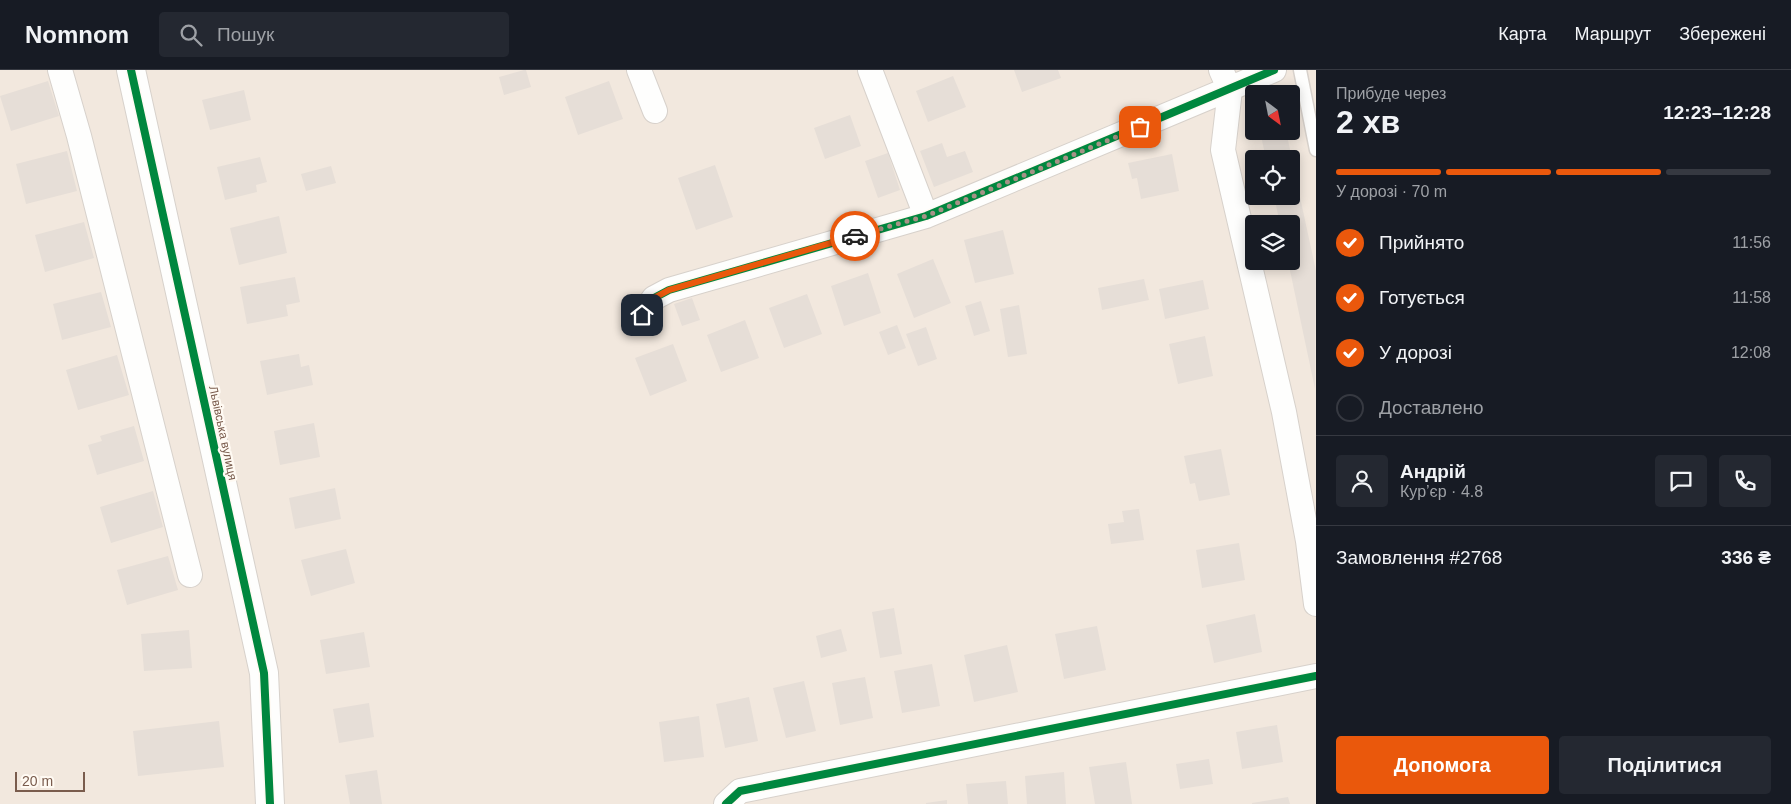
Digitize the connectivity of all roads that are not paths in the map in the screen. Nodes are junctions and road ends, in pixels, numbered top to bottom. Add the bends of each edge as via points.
1 (60, 70) edge
2 (131, 70) edge
3 (639, 70) edge
4 (870, 70) edge
5 (1274, 70) edge
6 (1300, 70) edge
7 (1226, 80) edge
8 (655, 111) dead end
9 (1316, 150) edge
10 (926, 216) junction
11 (642, 315) dead end
12 (190, 574) dead end
13 (1316, 604) edge
14 (1316, 676) edge
15 (270, 804) edge
16 (726, 804) edge

1 - 12 street
2 - 15 street, Львівська вулиця via 264,673
3 - 8 street
4 - 10 street
5 - 7 street
6 - 9 lane
7 - 10 street
7 - 13 street via 1223,150 1284,412
10 - 11 street via 669,290 654,298
14 - 16 street via 740,791

